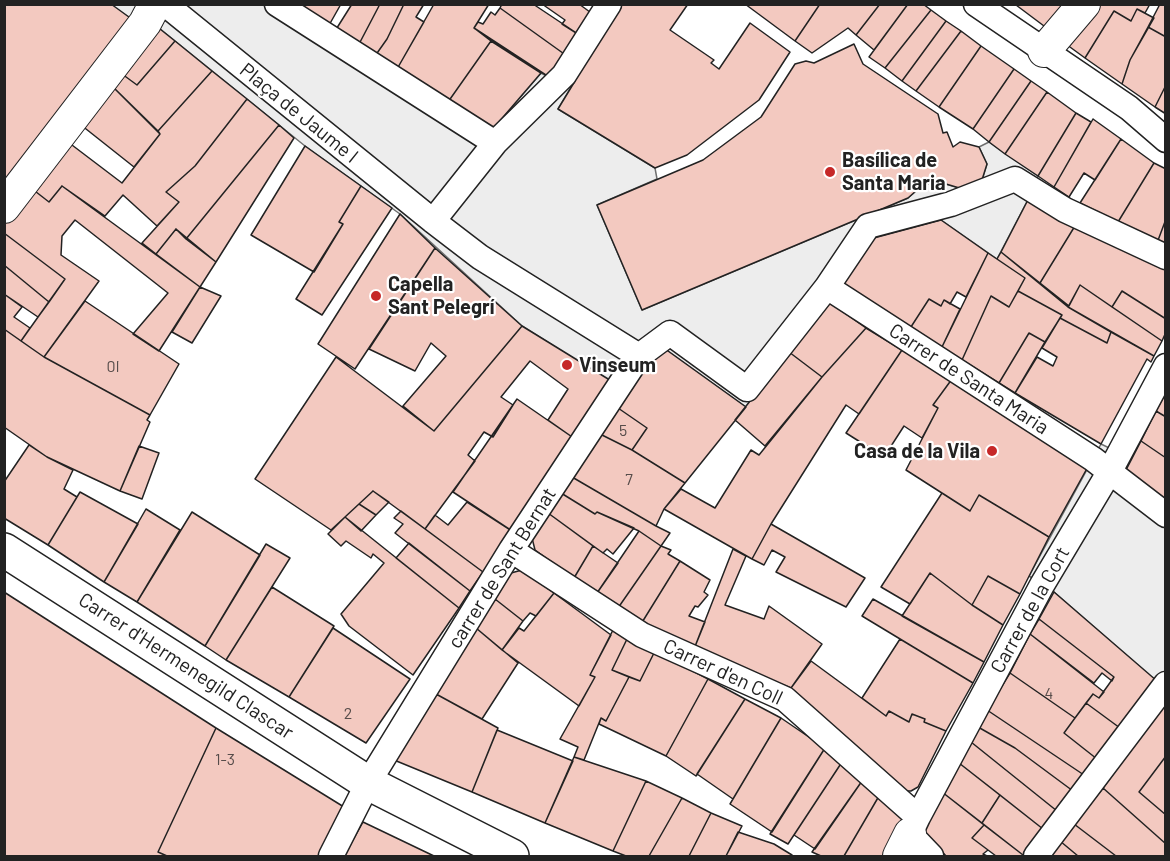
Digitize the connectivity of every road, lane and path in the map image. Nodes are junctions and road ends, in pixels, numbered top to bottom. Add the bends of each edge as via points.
1 (155, 4) edge
2 (165, 4) edge
3 (277, 4) edge
4 (609, 4) edge
5 (976, 4) edge
6 (1084, 4) edge
7 (1044, 51) junction
8 (1166, 140) edge
9 (495, 143) junction
10 (4, 207) edge
11 (433, 221) junction
12 (1166, 257) edge
13 (827, 287) junction
14 (639, 356) junction
15 (1166, 366) edge
16 (1110, 471) junction
17 (1166, 515) edge
18 (4, 550) edge
19 (511, 550) junction
20 (1165, 685) edge
21 (368, 783) junction
22 (914, 841) edge
23 (331, 856) edge
24 (512, 856) edge
25 (1036, 856) edge

1 - 10 street via 145,23
2 - 11 street, Plaça de Jaume I
3 - 9 street
4 - 9 street via 564,75
5 - 7 street
6 - 7 street
7 - 8 street via 1129,108
9 - 11 street
11 - 14 street, Plaça de Jaume I via 480,256
12 - 13 street via 1065,210 1015,178 951,204 868,226
13 - 14 street via 747,389 670,333
13 - 16 street, Carrer de Santa Maria
14 - 19 street, carrer de Sant Bernat
15 - 16 street, Carrer de la Cort
16 - 17 street, Carrer de Santa Maria
16 - 22 street, Carrer de la Cort via 1042,585
18 - 21 street, Carrer d'Hermenegild Clascar
19 - 21 street, carrer de Sant Bernat
19 - 22 street, Carrer d'en Coll via 642,635 785,699
20 - 25 street
21 - 23 street, carrer de Sant Bernat
21 - 24 street, Carrer d'Hermenegild Clascar

